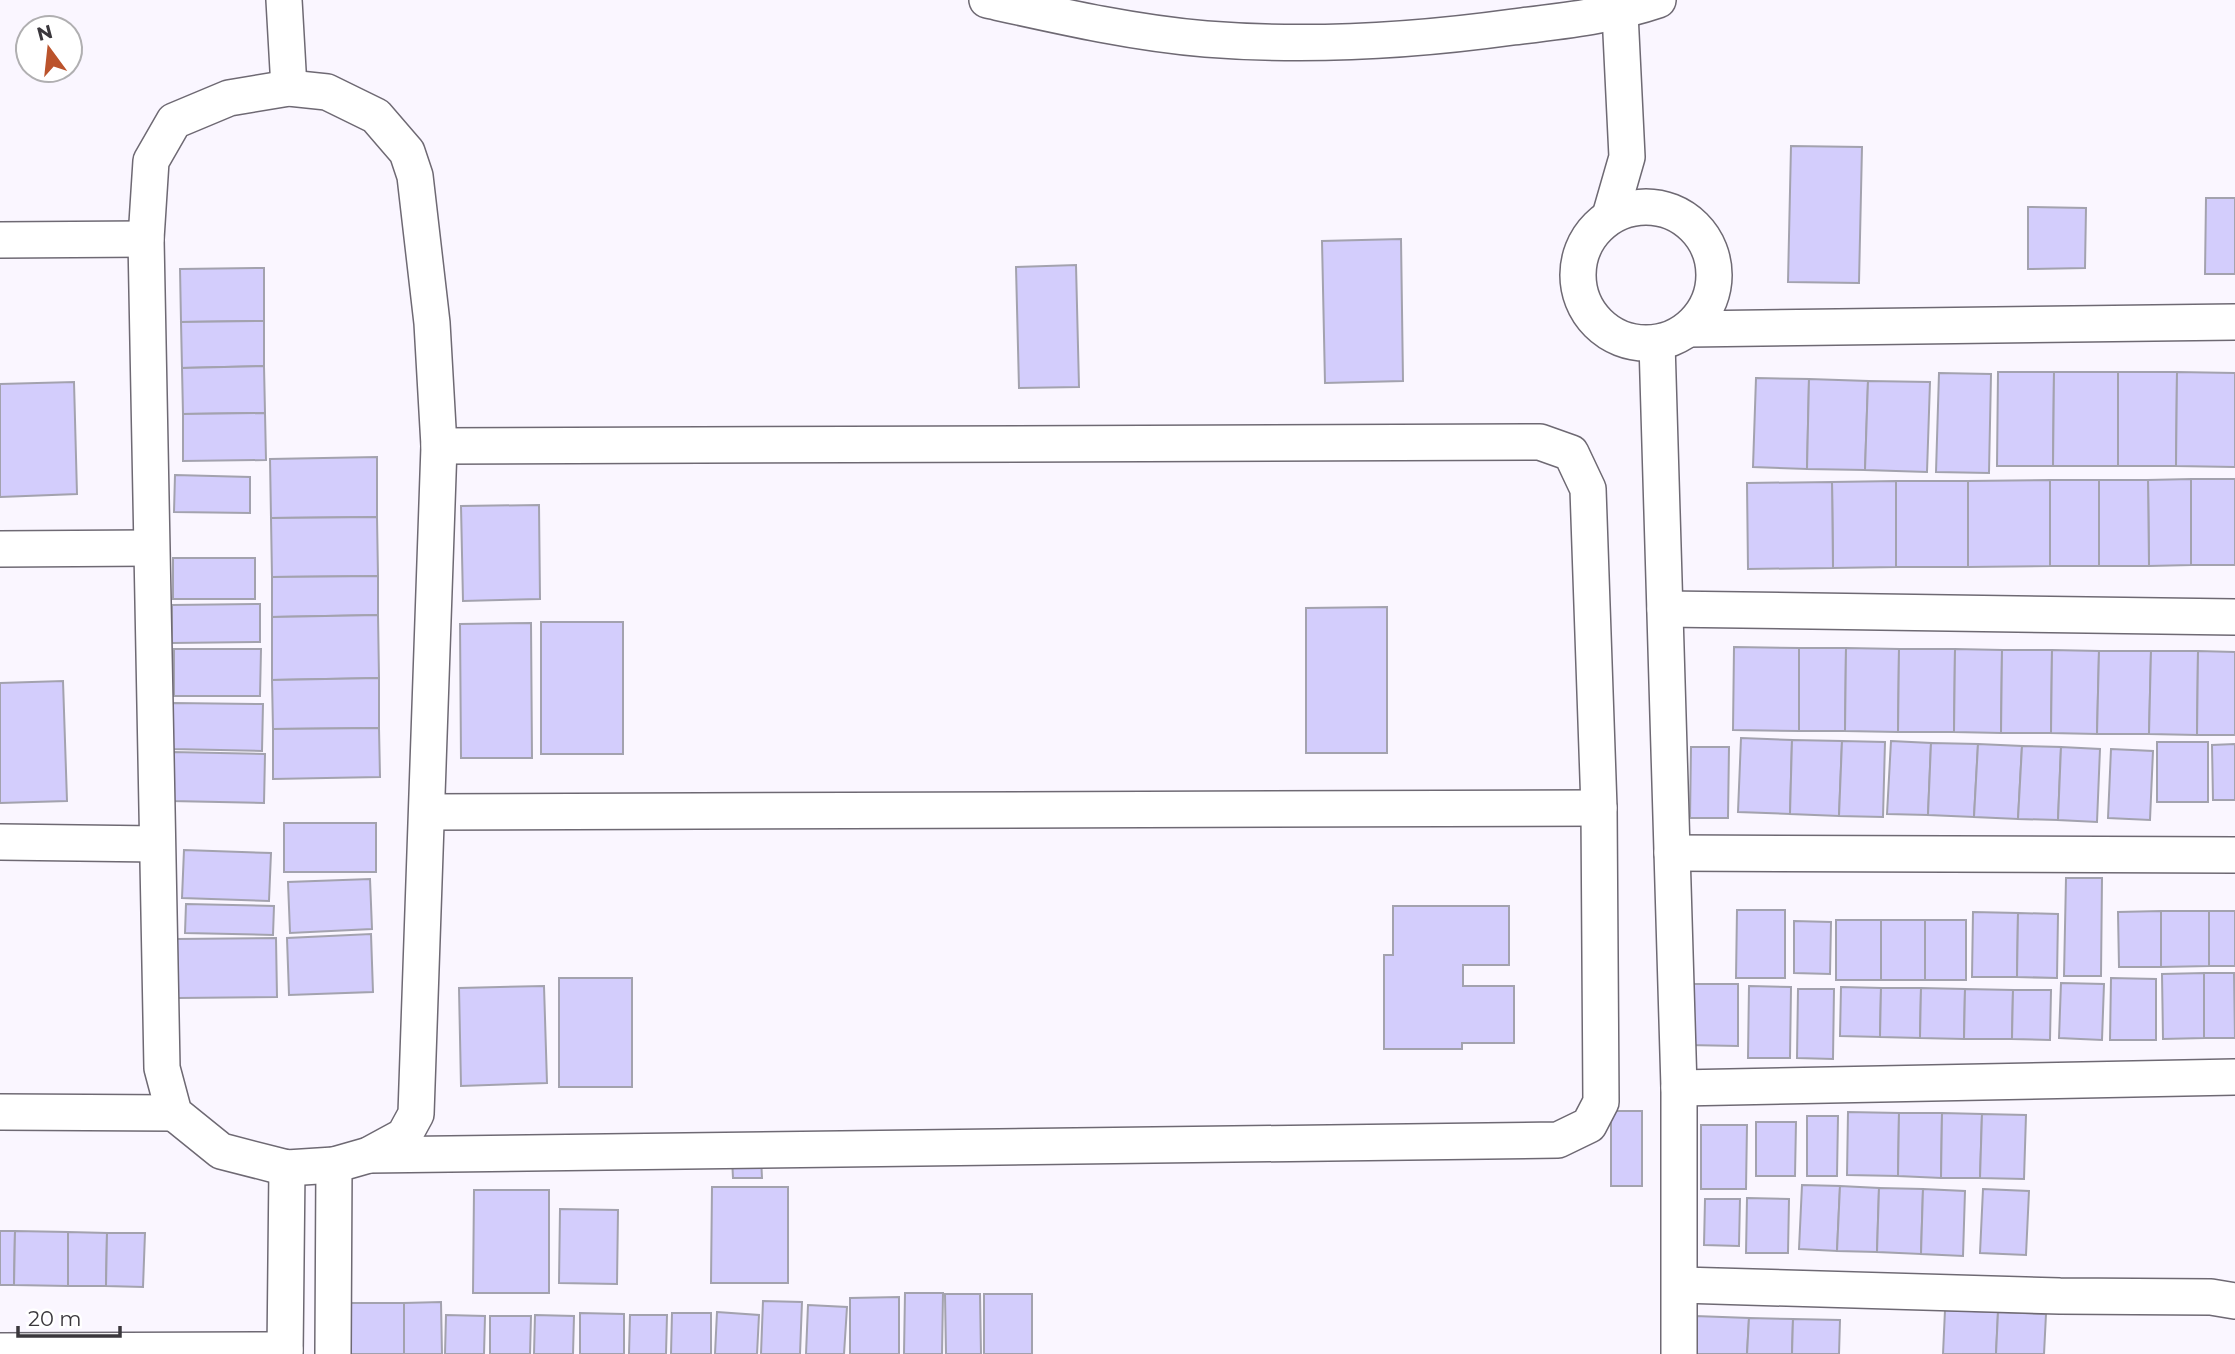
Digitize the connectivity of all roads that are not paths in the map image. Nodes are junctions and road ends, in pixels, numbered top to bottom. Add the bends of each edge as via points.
1 (284, 0) edge
2 (987, 0) edge
3 (1658, 0) edge
4 (1619, 13) junction
5 (289, 88) junction
6 (1627, 157) junction
7 (1653, 207) junction
8 (1610, 216) junction
9 (146, 239) junction
10 (0, 240) edge
11 (2235, 321) edge
12 (1689, 329) junction
13 (1657, 343) junction
14 (439, 446) junction
15 (150, 548) junction
16 (0, 549) edge
17 (1665, 609) junction
18 (2235, 617) edge
19 (1600, 808) junction
20 (427, 811) junction
21 (0, 842) edge
22 (157, 844) junction
23 (1672, 853) junction
24 (2235, 855) edge
25 (2235, 1077) edge
26 (1679, 1088) junction
27 (0, 1112) edge
28 (174, 1113) junction
29 (369, 1155) junction
30 (334, 1165) junction
31 (287, 1168) junction
32 (1681, 1285) junction
33 (2235, 1301) edge
34 (0, 1351) edge
35 (285, 1352) edge
36 (332, 1354) edge
37 (1679, 1354) edge

1 - 5 street
2 - 4 street via 1062,17 1205,39 1338,43 1466,33
3 - 4 street
4 - 6 street
5 - 9 street via 229,98 174,121 151,161
5 - 14 street via 327,92 376,116 407,152 415,176 432,323
6 - 7 street
6 - 8 street
7 - 8 street via 1630,208
7 - 12 street via 1676,213 1695,226 1709,245 1716,267 1710,301
8 - 13 street via 1593,231 1582,250 1577,271 1579,293 1588,313 1603,328 1622,340
9 - 10 street
9 - 15 street
11 - 12 street
12 - 13 street
13 - 17 street
14 - 19 street via 1540,442 1571,453 1588,489
14 - 20 street
15 - 16 street
15 - 22 street
17 - 18 street
17 - 23 street
19 - 20 street
19 - 29 street via 1601,1102 1589,1125 1558,1140
20 - 29 street via 416,1114 404,1136
21 - 22 street
22 - 28 street via 162,1068
23 - 24 street
23 - 26 street
25 - 26 street
26 - 32 street
27 - 28 street
28 - 31 street via 221,1151
29 - 30 street
30 - 31 street
30 - 36 street
31 - 35 street
32 - 33 street
32 - 37 street
34 - 35 street

